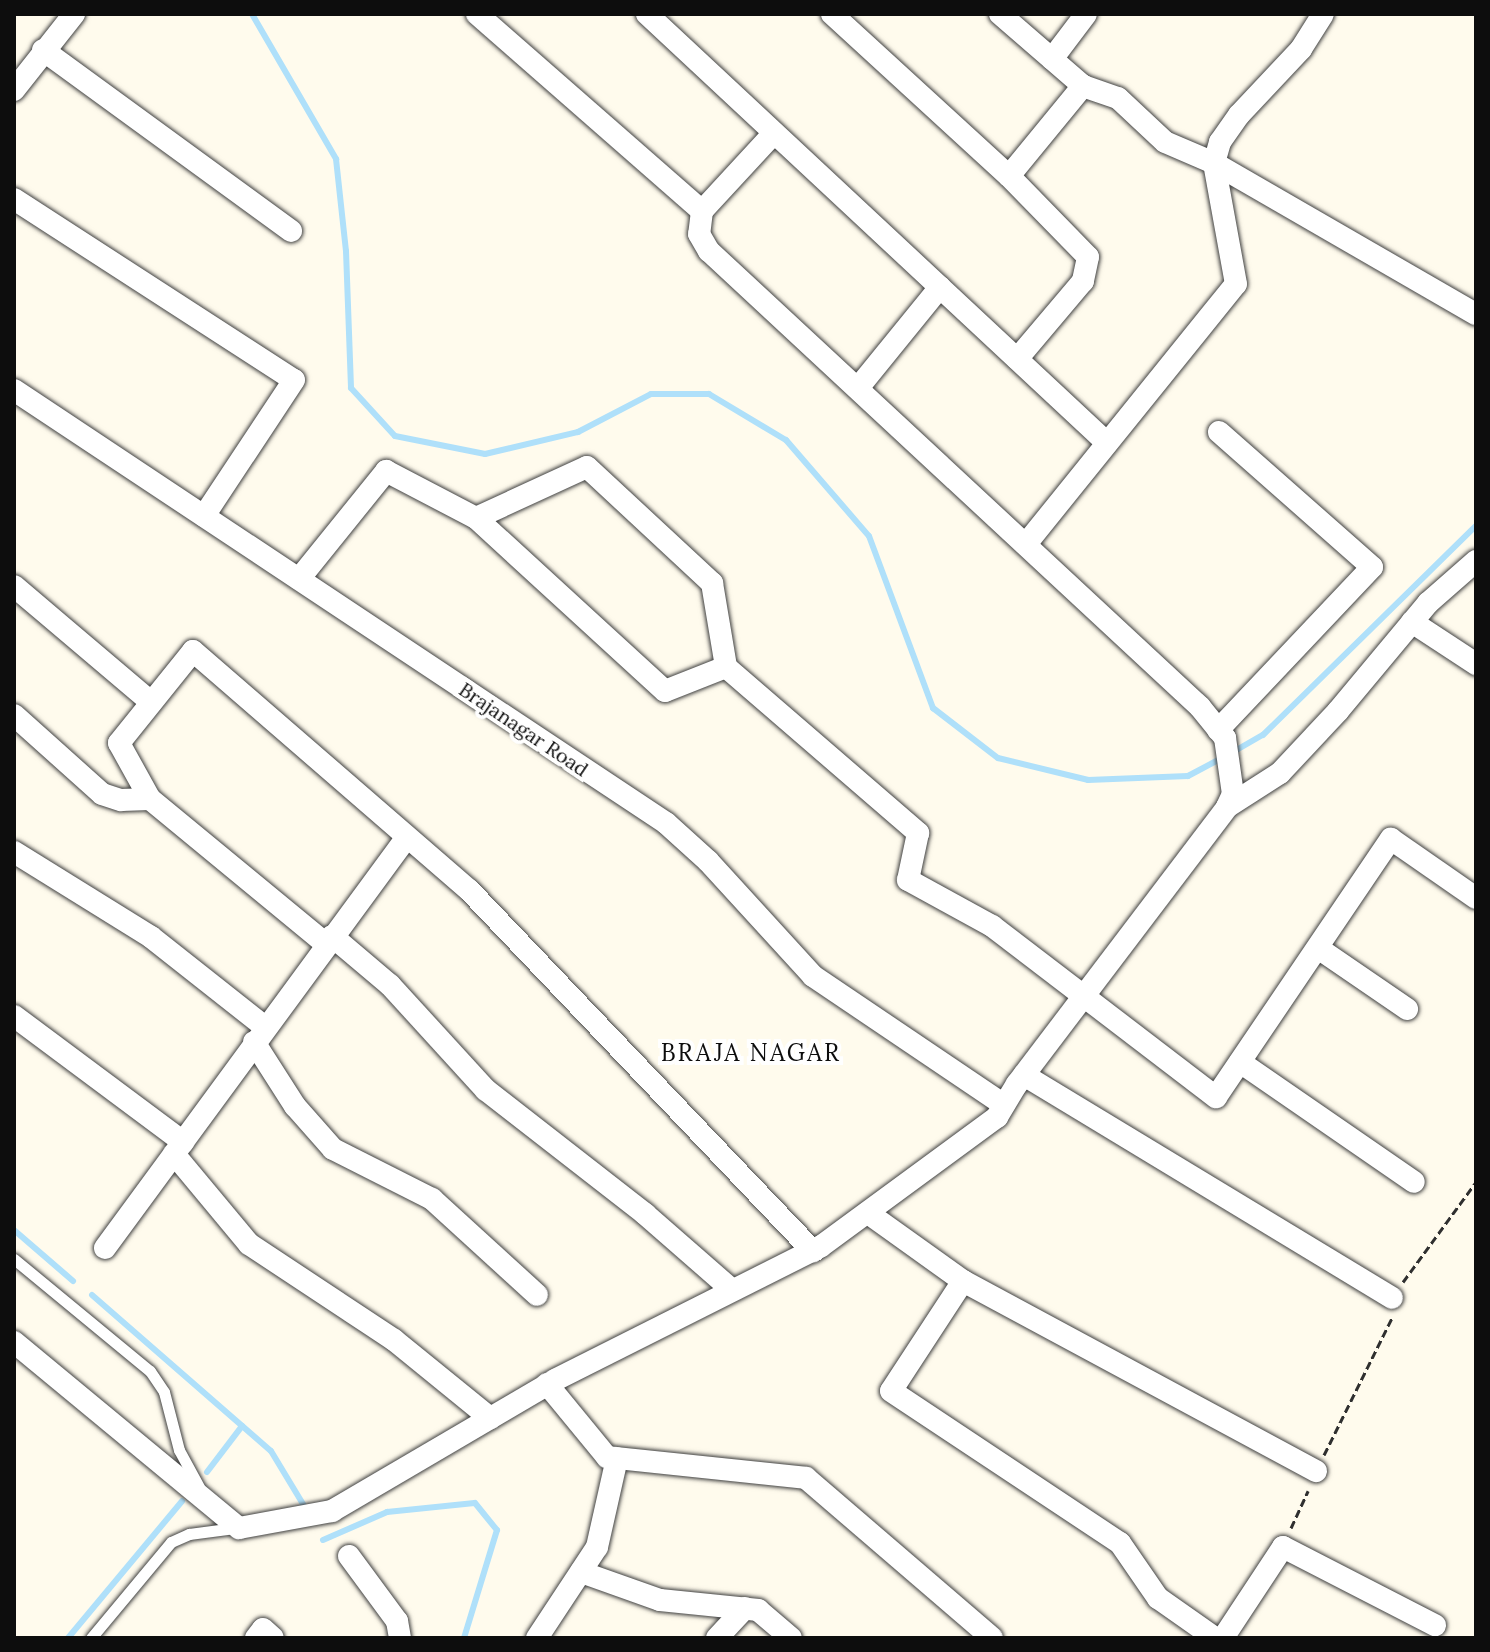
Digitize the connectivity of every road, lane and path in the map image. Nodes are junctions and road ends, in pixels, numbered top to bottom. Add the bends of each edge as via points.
1 (74, 14) edge
2 (477, 14) edge
3 (647, 14) edge
4 (832, 14) edge
5 (1000, 14) edge
6 (1086, 14) edge
7 (1323, 14) edge
8 (43, 50) junction
9 (1052, 59) junction
10 (1083, 86) junction
11 (14, 90) edge
12 (774, 133) junction
13 (1214, 163) junction
14 (1009, 176) junction
15 (14, 199) edge
16 (702, 211) junction
17 (291, 231) dead end
18 (940, 287) junction
19 (1476, 314) edge
20 (1017, 359) junction
21 (858, 388) junction
22 (14, 390) edge
23 (1219, 432) dead end
24 (1107, 443) junction
25 (204, 516) junction
26 (476, 518) junction
27 (1026, 544) junction
28 (1476, 561) edge
29 (299, 579) junction
30 (14, 586) edge
31 (1412, 622) junction
32 (1476, 664) edge
33 (726, 667) junction
34 (151, 702) junction
35 (14, 715) edge
36 (1222, 734) junction
37 (150, 799) junction
38 (1230, 801) junction
39 (407, 837) junction
40 (14, 852) edge
41 (1476, 898) edge
42 (329, 940) junction
43 (1318, 948) junction
44 (1086, 997) junction
45 (1407, 1009) dead end
46 (14, 1016) edge
47 (260, 1034) junction
48 (1240, 1062) junction
49 (1024, 1075) junction
50 (1004, 1105) junction
51 (178, 1148) junction
52 (1414, 1182) dead end
53 (1476, 1182) edge
54 (868, 1213) junction
55 (105, 1248) dead end
56 (813, 1251) junction
57 (14, 1259) edge
58 (963, 1281) junction
59 (731, 1289) junction
60 (537, 1295) dead end
61 (1392, 1298) junction
62 (14, 1342) edge
63 (547, 1384) junction
64 (490, 1418) junction
65 (617, 1458) junction
66 (1316, 1471) junction
67 (206, 1500) junction
68 (239, 1528) junction
69 (1283, 1547) junction
70 (349, 1556) dead end
71 (581, 1572) junction
72 (745, 1608) junction
73 (1435, 1625) dead end
74 (91, 1638) edge
75 (256, 1638) edge
76 (273, 1638) edge
77 (400, 1638) edge
78 (537, 1638) edge
79 (717, 1638) edge
80 (791, 1638) edge
81 (992, 1638) edge
82 (1215, 1638) edge
83 (1223, 1638) edge

1 - 8 street
2 - 16 street
3 - 12 street
4 - 14 street
5 - 9 street
6 - 9 street
7 - 13 street via 1301,49 1239,115 1220,142
8 - 11 street
8 - 17 street
9 - 10 street
10 - 13 street via 1118,98 1165,142
10 - 14 street
12 - 16 street
12 - 18 street
13 - 19 street
13 - 24 street via 1236,284
14 - 20 street via 1088,257 1083,281
15 - 25 street via 294,380
16 - 21 street via 699,234 709,251
18 - 20 street
18 - 21 street
20 - 24 street
21 - 27 street
22 - 25 street, Brajanagar Road
23 - 36 street via 1372,567
24 - 27 street
25 - 29 street, Brajanagar Road
26 - 29 street via 386,471
26 - 33 street via 665,691
26 - 33 street via 587,467 712,583
27 - 36 street via 1200,707
28 - 31 street
29 - 50 street, Brajanagar Road via 666,823 813,976
30 - 34 street
31 - 32 street
31 - 38 street via 1280,773
33 - 44 street via 918,833 908,880 992,926
34 - 37 street via 119,743
34 - 39 street via 193,651
35 - 37 street via 102,794
36 - 38 street
37 - 42 street
38 - 44 street
39 - 42 street
39 - 56 street via 469,890
40 - 47 street via 151,937
41 - 43 street via 1391,839
42 - 47 street
42 - 59 street via 390,985 486,1090
43 - 45 street
43 - 48 street
44 - 48 street via 1216,1097
44 - 49 street
46 - 51 street
47 - 51 street
47 - 60 street via 295,1106 333,1149 432,1199
48 - 52 street
49 - 50 street
49 - 61 street
50 - 54 street via 997,1117
51 - 55 street
51 - 64 street via 249,1244 394,1340
53 - 61 path
54 - 56 street
54 - 58 street
56 - 59 street
57 - 67 lane via 150,1371 164,1392 179,1450
58 - 66 street
58 - 82 street via 891,1391 1120,1543 1158,1598
59 - 63 street
61 - 66 path via 1392,1319
62 - 67 street
63 - 64 street
63 - 65 street via 607,1457
64 - 68 street via 332,1511
65 - 71 street via 597,1547
65 - 81 street via 806,1478
66 - 69 path
67 - 68 street
68 - 74 lane via 189,1534 171,1542
69 - 73 street
69 - 83 street
70 - 77 street via 397,1621
71 - 72 street via 660,1600
71 - 78 street
72 - 79 street
72 - 80 street via 758,1610
75 - 76 street via 263,1629

